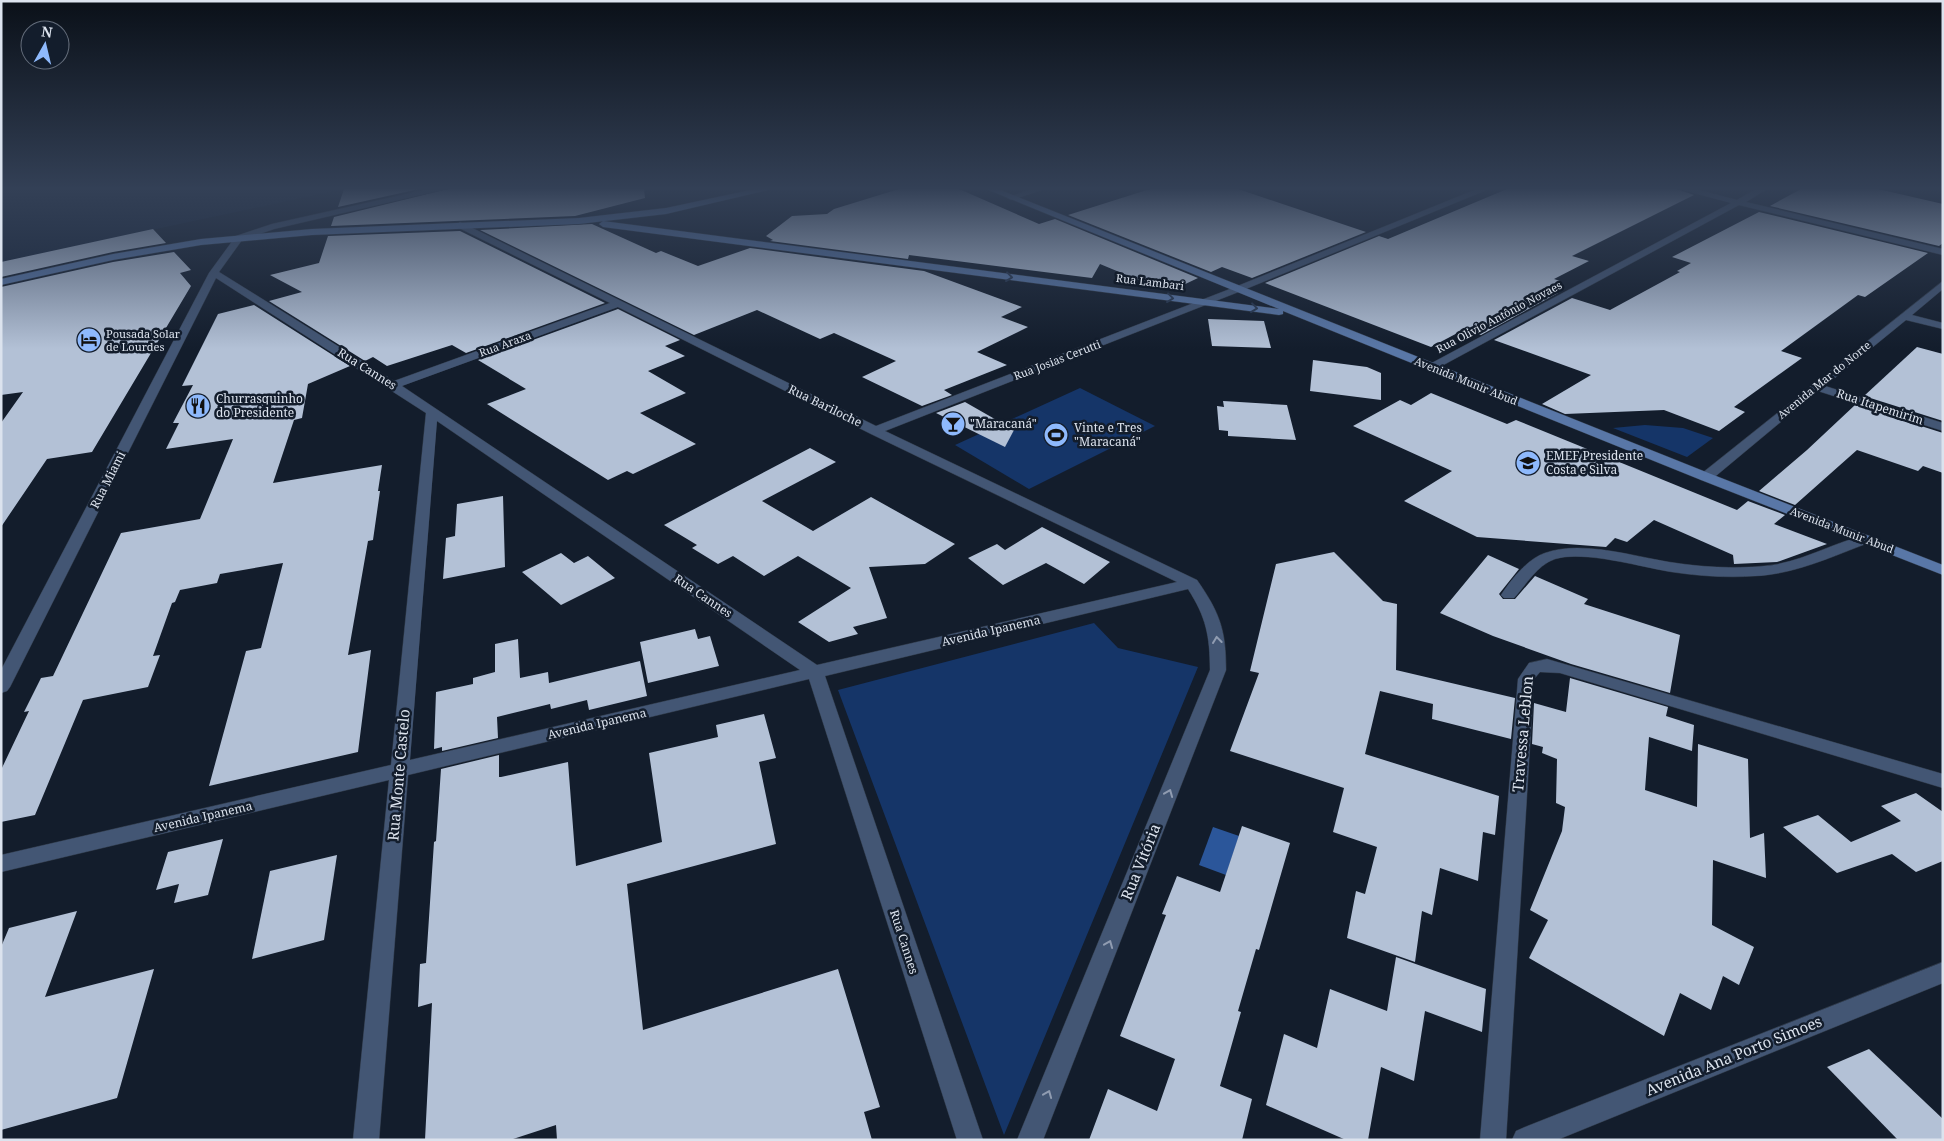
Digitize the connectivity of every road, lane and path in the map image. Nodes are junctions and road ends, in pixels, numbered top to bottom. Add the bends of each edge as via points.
1 (209, 242) edge
2 (236, 242) edge
3 (494, 242) edge
4 (743, 242) edge
5 (1121, 242) edge
6 (1353, 242) edge
7 (1665, 242) edge
8 (1902, 242) edge
9 (1943, 252) edge
10 (214, 273) junction
11 (1, 282) edge
12 (1943, 284) edge
13 (1238, 289) junction
14 (1206, 302) junction
15 (618, 304) junction
16 (1301, 314) junction
17 (1904, 316) junction
18 (1943, 326) edge
19 (1432, 367) junction
20 (393, 384) junction
21 (1816, 387) junction
22 (432, 411) junction
23 (1943, 427) edge
24 (875, 431) junction
25 (1706, 477) junction
26 (1866, 540) junction
27 (1943, 570) edge
28 (1192, 583) junction
29 (1509, 595) dead end
30 (815, 672) junction
31 (1, 687) edge
32 (399, 770) junction
33 (1943, 780) edge
34 (1, 864) edge
35 (1943, 972) edge
36 (366, 1140) edge
37 (970, 1140) edge
38 (1030, 1140) edge
39 (1493, 1140) edge
40 (1525, 1140) edge

1 - 11 street via 141,252
2 - 10 street
3 - 15 street, Rua Bariloche
4 -> 14 street, Rua Lambari
5 - 13 street, Avenida Munir Abud
6 - 13 street, Rua Josias Cerutti
7 - 19 street, Rua Olivio Antônio Novaes
8 - 9 street
10 - 20 street, Rua Cannes
10 - 31 street, Rua Miami
12 - 17 street, Avenida Mar do Norte
13 - 14 street, Rua Josias Cerutti
13 - 16 street, Avenida Munir Abud
14 -> 16 street, Rua Lambari
14 - 24 street, Rua Josias Cerutti
15 - 20 street, Rua Araxa
15 - 24 street, Rua Bariloche
16 - 19 street, Avenida Munir Abud
17 - 18 street
17 - 21 street, Avenida Mar do Norte
19 - 25 street, Avenida Munir Abud
20 - 22 street, Rua Cannes
21 - 23 street, Rua Itapemirim
21 - 25 street, Avenida Mar do Norte
22 - 30 street, Rua Cannes
22 - 32 street, Rua Monte Castelo
24 - 28 street, Rua Bariloche
25 - 26 street, Avenida Munir Abud
26 - 27 street, Avenida Munir Abud
26 - 29 street via 1767,571 1685,569 1572,553 1550,556 1536,565
28 - 30 street, Avenida Ipanema
38 -> 28 street, Rua Vitória via 1218,670 1219,640 1212,615
30 - 32 street, Avenida Ipanema
30 - 37 street, Rua Cannes
32 - 34 street, Avenida Ipanema
32 - 36 street, Rua Monte Castelo
33 - 39 street, Travessa Leblon via 1556,666 1536,665 1529,669
35 - 40 street, Avenida Ana Porto Simoes

